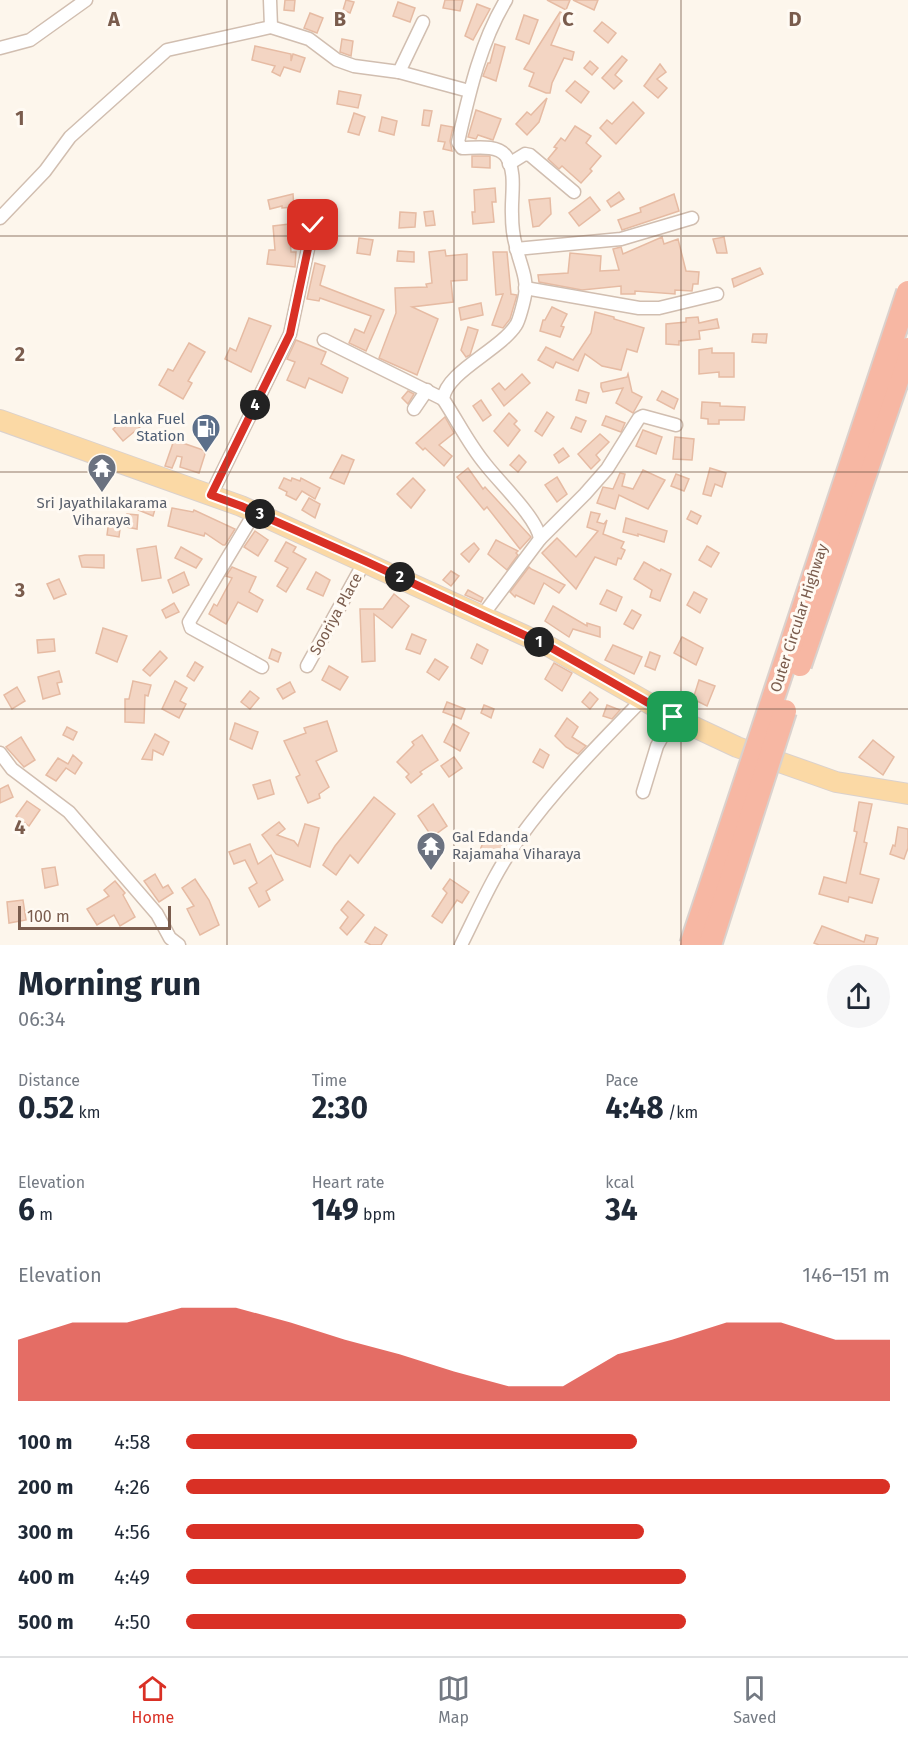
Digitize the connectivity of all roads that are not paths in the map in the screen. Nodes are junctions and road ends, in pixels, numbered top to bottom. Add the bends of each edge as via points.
1 (86, 0) edge
2 (270, 0) edge
3 (506, 0) edge
4 (423, 22) dead end
5 (271, 27) junction
6 (0, 48) edge
7 (399, 72) junction
8 (469, 92) junction
9 (509, 164) junction
10 (574, 192) dead end
11 (0, 218) edge
12 (692, 218) dead end
13 (313, 225) dead end
14 (516, 249) junction
15 (525, 288) junction
16 (908, 292) edge
17 (717, 294) dead end
18 (324, 340) dead end
19 (908, 348) edge
20 (427, 390) junction
21 (443, 399) junction
22 (414, 409) dead end
23 (0, 420) edge
24 (676, 425) dead end
25 (211, 495) junction
26 (255, 512) junction
27 (540, 538) junction
28 (365, 561) junction
29 (482, 616) junction
30 (307, 666) dead end
31 (262, 667) dead end
32 (643, 699) junction
33 (673, 717) junction
34 (0, 753) edge
35 (643, 792) dead end
36 (908, 794) edge
37 (179, 945) edge
38 (461, 945) edge
39 (691, 945) edge
40 (710, 945) edge

1 - 6 street via 30,40
2 - 5 street
3 - 8 street via 488,36
4 - 7 street
5 - 7 street via 309,39 337,60 354,66
5 - 11 street via 167,50 70,137 45,171
7 - 8 street
8 - 9 street via 458,142 462,148 496,148 505,154
9 - 10 street via 530,155
9 - 14 street
12 - 14 street via 621,238
13 - 25 street via 290,334
14 - 15 street
15 - 17 street via 639,308 659,308
15 - 21 street via 516,325 497,345 453,378
16 - 39 highway, Outer Circular Highway, bridge
18 - 20 street
19 - 40 highway, Outer Circular Highway, bridge via 792,687
20 - 21 street
20 - 22 street
21 - 27 street via 486,465 537,527
23 - 25 main road
24 - 27 street via 639,418 607,469
25 - 26 main road
26 - 28 main road
26 - 31 street via 189,622 192,628
27 - 29 street
28 - 29 main road
28 - 30 street, Sooriya Place
29 - 32 main road via 550,647
32 - 33 main road
32 - 38 street via 567,778 517,841
33 - 35 street via 657,746
33 - 36 main road via 796,769 836,782
34 - 37 street via 12,769 69,812

